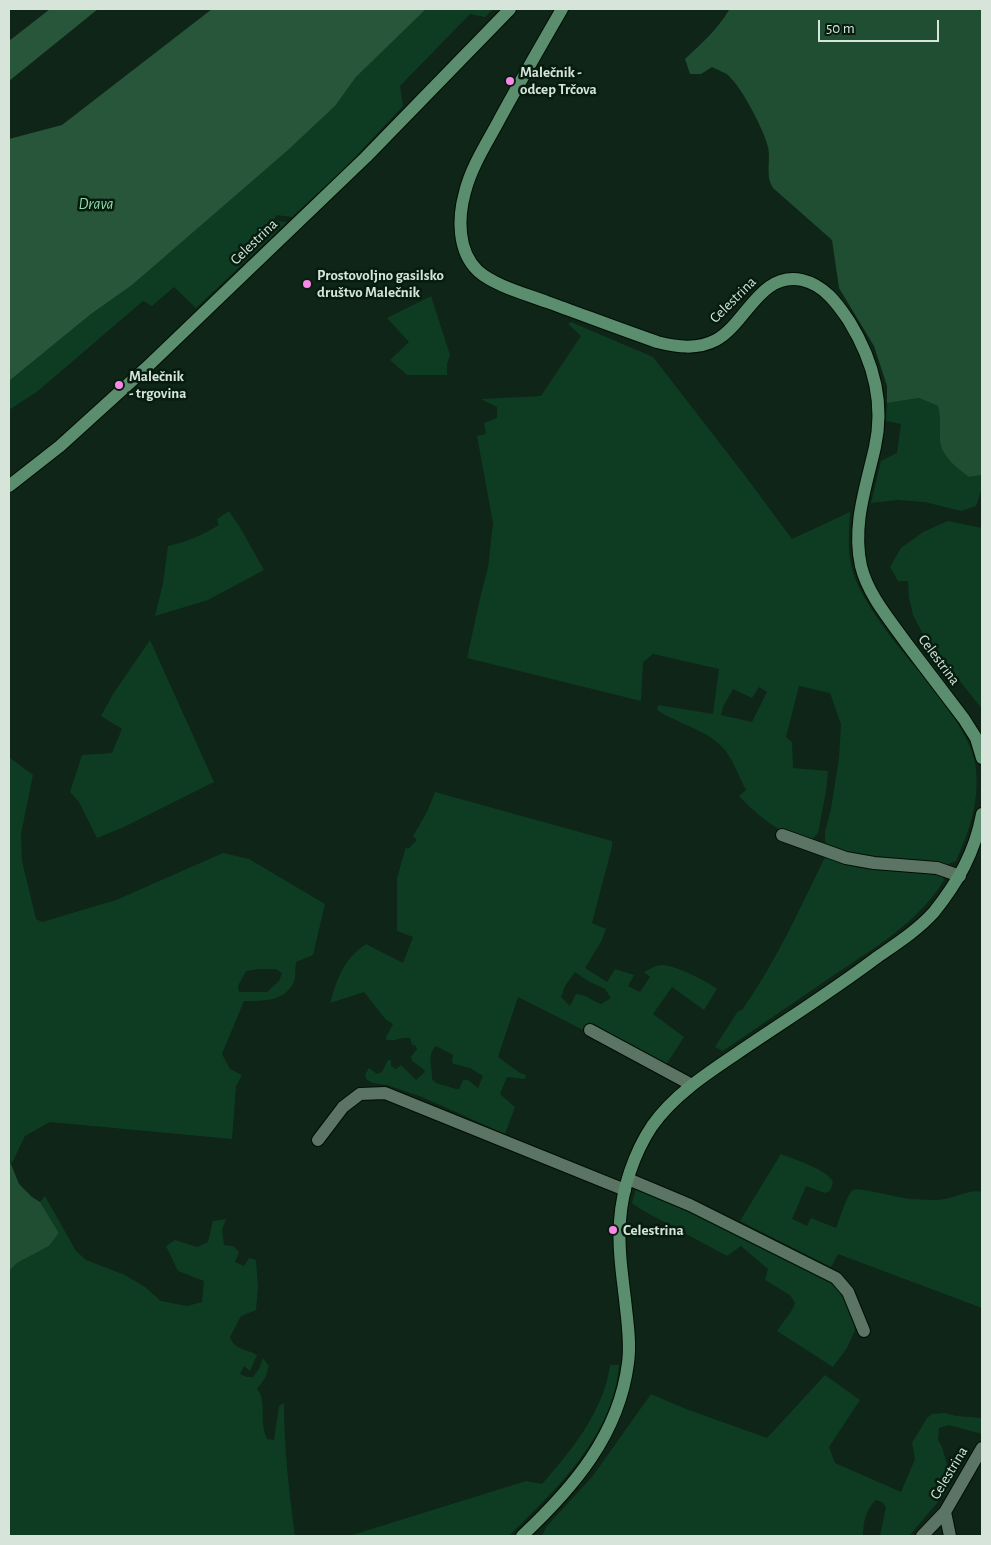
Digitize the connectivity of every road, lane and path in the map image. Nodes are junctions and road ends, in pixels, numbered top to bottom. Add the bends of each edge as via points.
1 (510, 9) edge
2 (562, 9) edge
3 (9, 486) edge
4 (982, 758) edge
5 (982, 822) edge
6 (782, 835) dead end
7 (960, 876) junction
8 (590, 1030) dead end
9 (692, 1086) junction
10 (318, 1140) dead end
11 (627, 1184) junction
12 (864, 1331) dead end
13 (982, 1448) edge
14 (945, 1512) junction
15 (527, 1534) edge
16 (922, 1536) edge
17 (950, 1536) edge

1 - 3 street, Celestrina via 366,157 146,368 60,446
2 - 4 street, Celestrina via 486,144 465,192 460,231 469,260 491,279 519,292 657,342 680,347 693,347 715,340 733,325 756,297 776,283 800,280 824,290 854,329 873,373 879,400 876,445 859,517 857,543 862,568 881,608 964,719 976,738
5 - 7 street
6 - 7 street via 846,858 937,868
7 - 9 street via 932,914 907,935
8 - 9 street
9 - 11 street via 651,1127 636,1156
10 - 11 street via 342,1107 360,1094 385,1092
11 - 12 street via 690,1205 836,1278 848,1292
11 - 15 street via 620,1223 629,1335 624,1391 601,1445 557,1502
13 - 14 street, Celestrina
14 - 16 street, Celestrina
14 - 17 street

